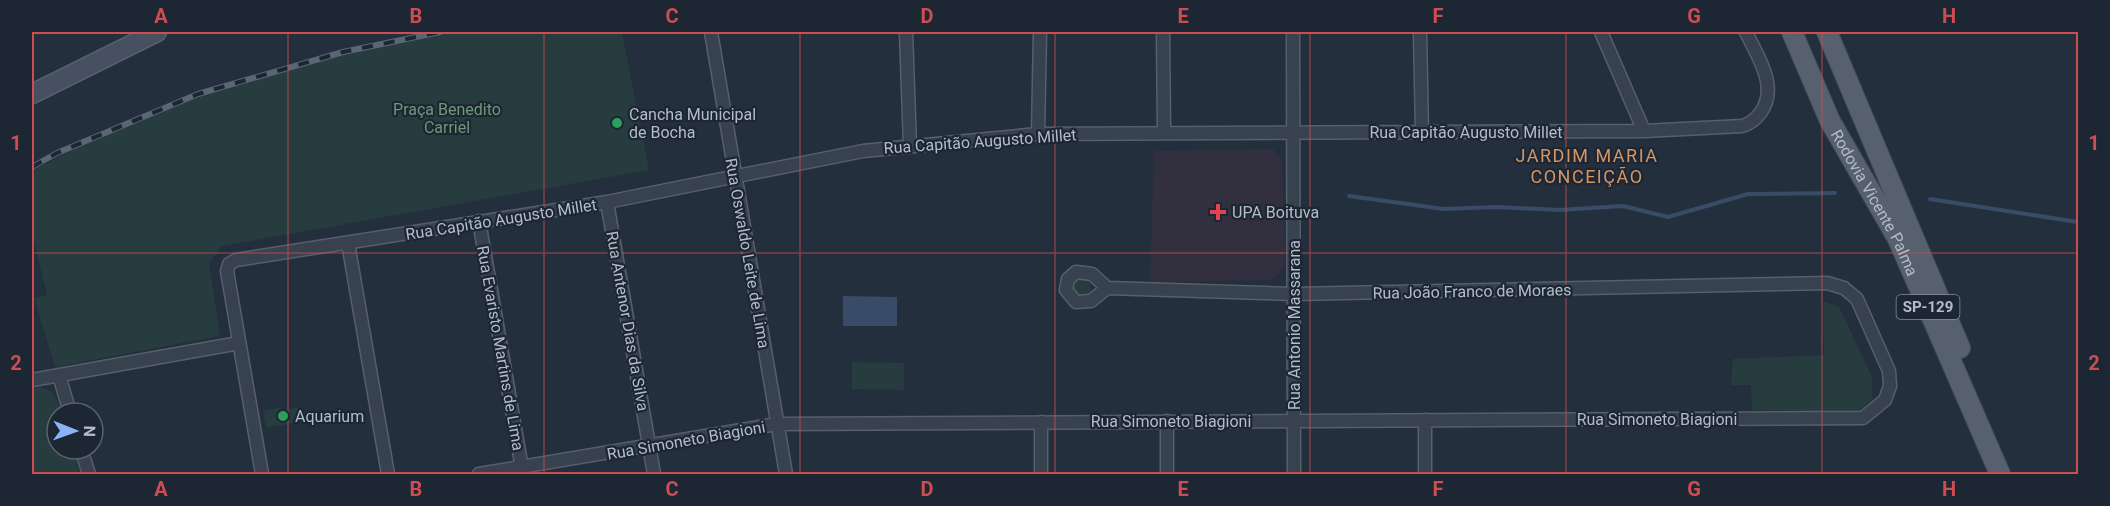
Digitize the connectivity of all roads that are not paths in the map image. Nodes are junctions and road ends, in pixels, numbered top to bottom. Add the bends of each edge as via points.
1 (157, 32) edge
2 (711, 32) edge
3 (906, 32) edge
4 (1040, 32) edge
5 (1163, 32) edge
6 (1293, 32) edge
7 (1420, 32) edge
8 (1601, 32) edge
9 (1746, 32) edge
10 (1792, 32) edge
11 (1827, 32) edge
12 (1838, 58) junction
13 (1809, 74) junction
14 (32, 94) edge
15 (1644, 131) junction
16 (1294, 132) junction
17 (1164, 133) junction
18 (1422, 133) junction
19 (1038, 134) junction
20 (910, 147) junction
21 (735, 178) junction
22 (608, 202) junction
23 (479, 221) junction
24 (348, 243) junction
25 (1107, 288) dead end
26 (1294, 294) junction
27 (239, 342) junction
28 (59, 375) junction
29 (32, 380) edge
30 (67, 401) edge
31 (1867, 417) joint
32 (1294, 420) junction
33 (1425, 420) junction
34 (1167, 421) junction
35 (1041, 422) junction
36 (777, 424) junction
37 (650, 446) junction
38 (522, 471) edge
39 (262, 474) edge
40 (388, 474) edge
41 (479, 474) edge
42 (654, 474) edge
43 (786, 474) edge
44 (1041, 474) edge
45 (1167, 474) edge
46 (1294, 474) edge
47 (1425, 474) edge
48 (2000, 474) edge
49 (2013, 474) edge

1 - 14 main road
2 - 21 street, Rua Oswaldo Leite de Lima
3 - 20 street
4 - 19 street
5 - 17 street
6 - 16 street, Rua Antonio Massarana
7 - 18 street
8 - 15 street
9 - 15 street, Rua Capitão Augusto Millet via 1769,91 1761,112 1749,124
10 - 13 main road, Rodovia Vicente Palma / SP-129
11 - 12 main road, SP-129
12 - 13 main road via 1833,81 1822,83
12 - 49 main road, Rodovia Vicente Palma / SP-129
13 - 48 main road, Rodovia Vicente Palma / SP-129 via 1830,121 1898,239
15 - 18 street, Rua Capitão Augusto Millet
16 - 17 street, Rua Capitão Augusto Millet
16 - 18 street, Rua Capitão Augusto Millet
16 - 26 street, Rua Antonio Massarana
17 - 19 street, Rua Capitão Augusto Millet
19 - 20 street, Rua Capitão Augusto Millet
20 - 21 street, Rua Capitão Augusto Millet via 862,151
21 - 22 street, Rua Capitão Augusto Millet
21 - 36 street, Rua Oswaldo Leite de Lima
22 - 23 street, Rua Capitão Augusto Millet
22 - 37 street, Rua Antenor Dias da Silva
23 - 24 street, Rua Capitão Augusto Millet
23 - 38 street, Rua Evaristo Martins de Lima
24 - 27 street, Rua Capitão Augusto Millet via 231,262 227,271
24 - 40 street
25 - 26 street, Rua João Franco de Moraes
26 - 31 street, Rua João Franco de Moraes via 1815,283 1837,286 1849,291 1859,302 1889,371 1888,394
26 - 32 street, Rua Antonio Massarana
27 - 28 street
27 - 39 street
28 - 29 street
28 - 30 street
31 - 33 street, Rua Simoneto Biagioni
32 - 33 street, Rua Simoneto Biagioni
32 - 34 street, Rua Simoneto Biagioni
32 - 46 street, Rua Antonio Massarana
33 - 47 street
34 - 35 street, Rua Simoneto Biagioni
34 - 45 street
35 - 36 street, Rua Simoneto Biagioni
35 - 44 street
36 - 37 street, Rua Simoneto Biagioni
36 - 43 street, Rua Oswaldo Leite de Lima
37 - 38 street, Rua Simoneto Biagioni
37 - 42 street, Rua Antenor Dias da Silva
38 - 41 street, Rua Simoneto Biagioni

